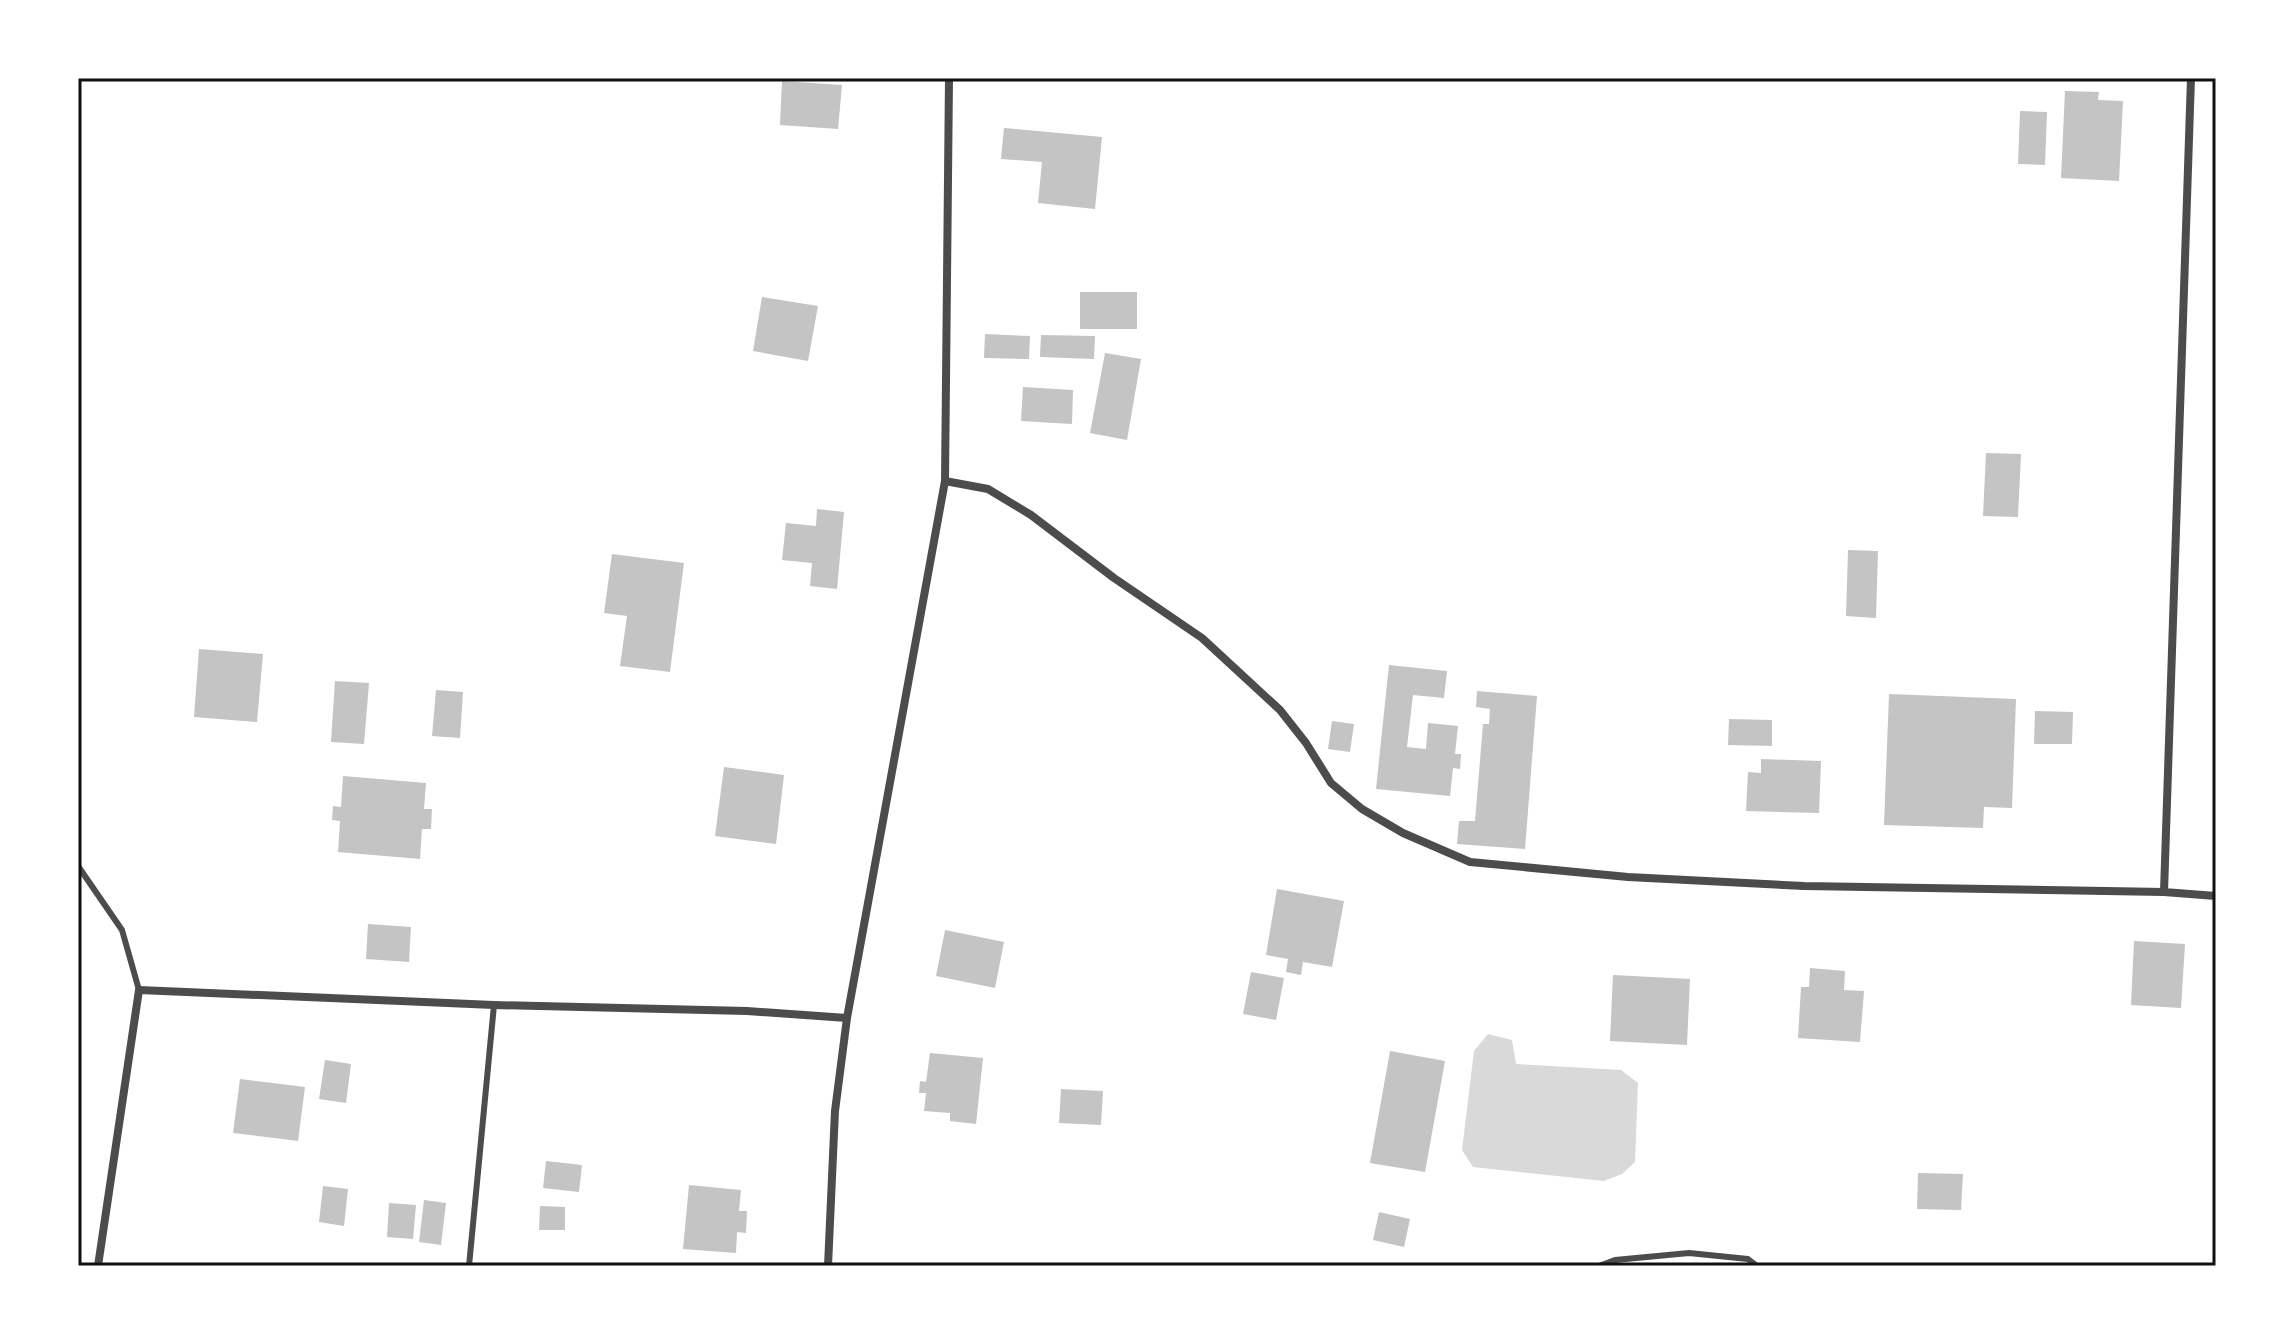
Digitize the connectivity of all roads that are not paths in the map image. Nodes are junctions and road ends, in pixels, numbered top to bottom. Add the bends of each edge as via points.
1 (949, 78) edge
2 (2191, 78) edge
3 (945, 481) junction
4 (78, 866) edge
5 (2164, 892) junction
6 (2216, 896) edge
7 (139, 990) junction
8 (494, 1005) junction
9 (847, 1018) junction
10 (98, 1266) edge
11 (469, 1266) edge
12 (828, 1266) edge
13 (1599, 1266) edge
14 (1757, 1266) edge

1 - 3 street
2 - 5 street
3 - 5 street via 999,495 1202,638 1280,710 1331,783 1362,809 1470,862 1804,886
3 - 9 street
4 - 7 lane via 122,930
5 - 6 street
7 - 8 street
7 - 10 street
8 - 9 street
8 - 11 lane
9 - 12 street via 835,1111
13 - 14 lane via 1689,1253 1748,1259

